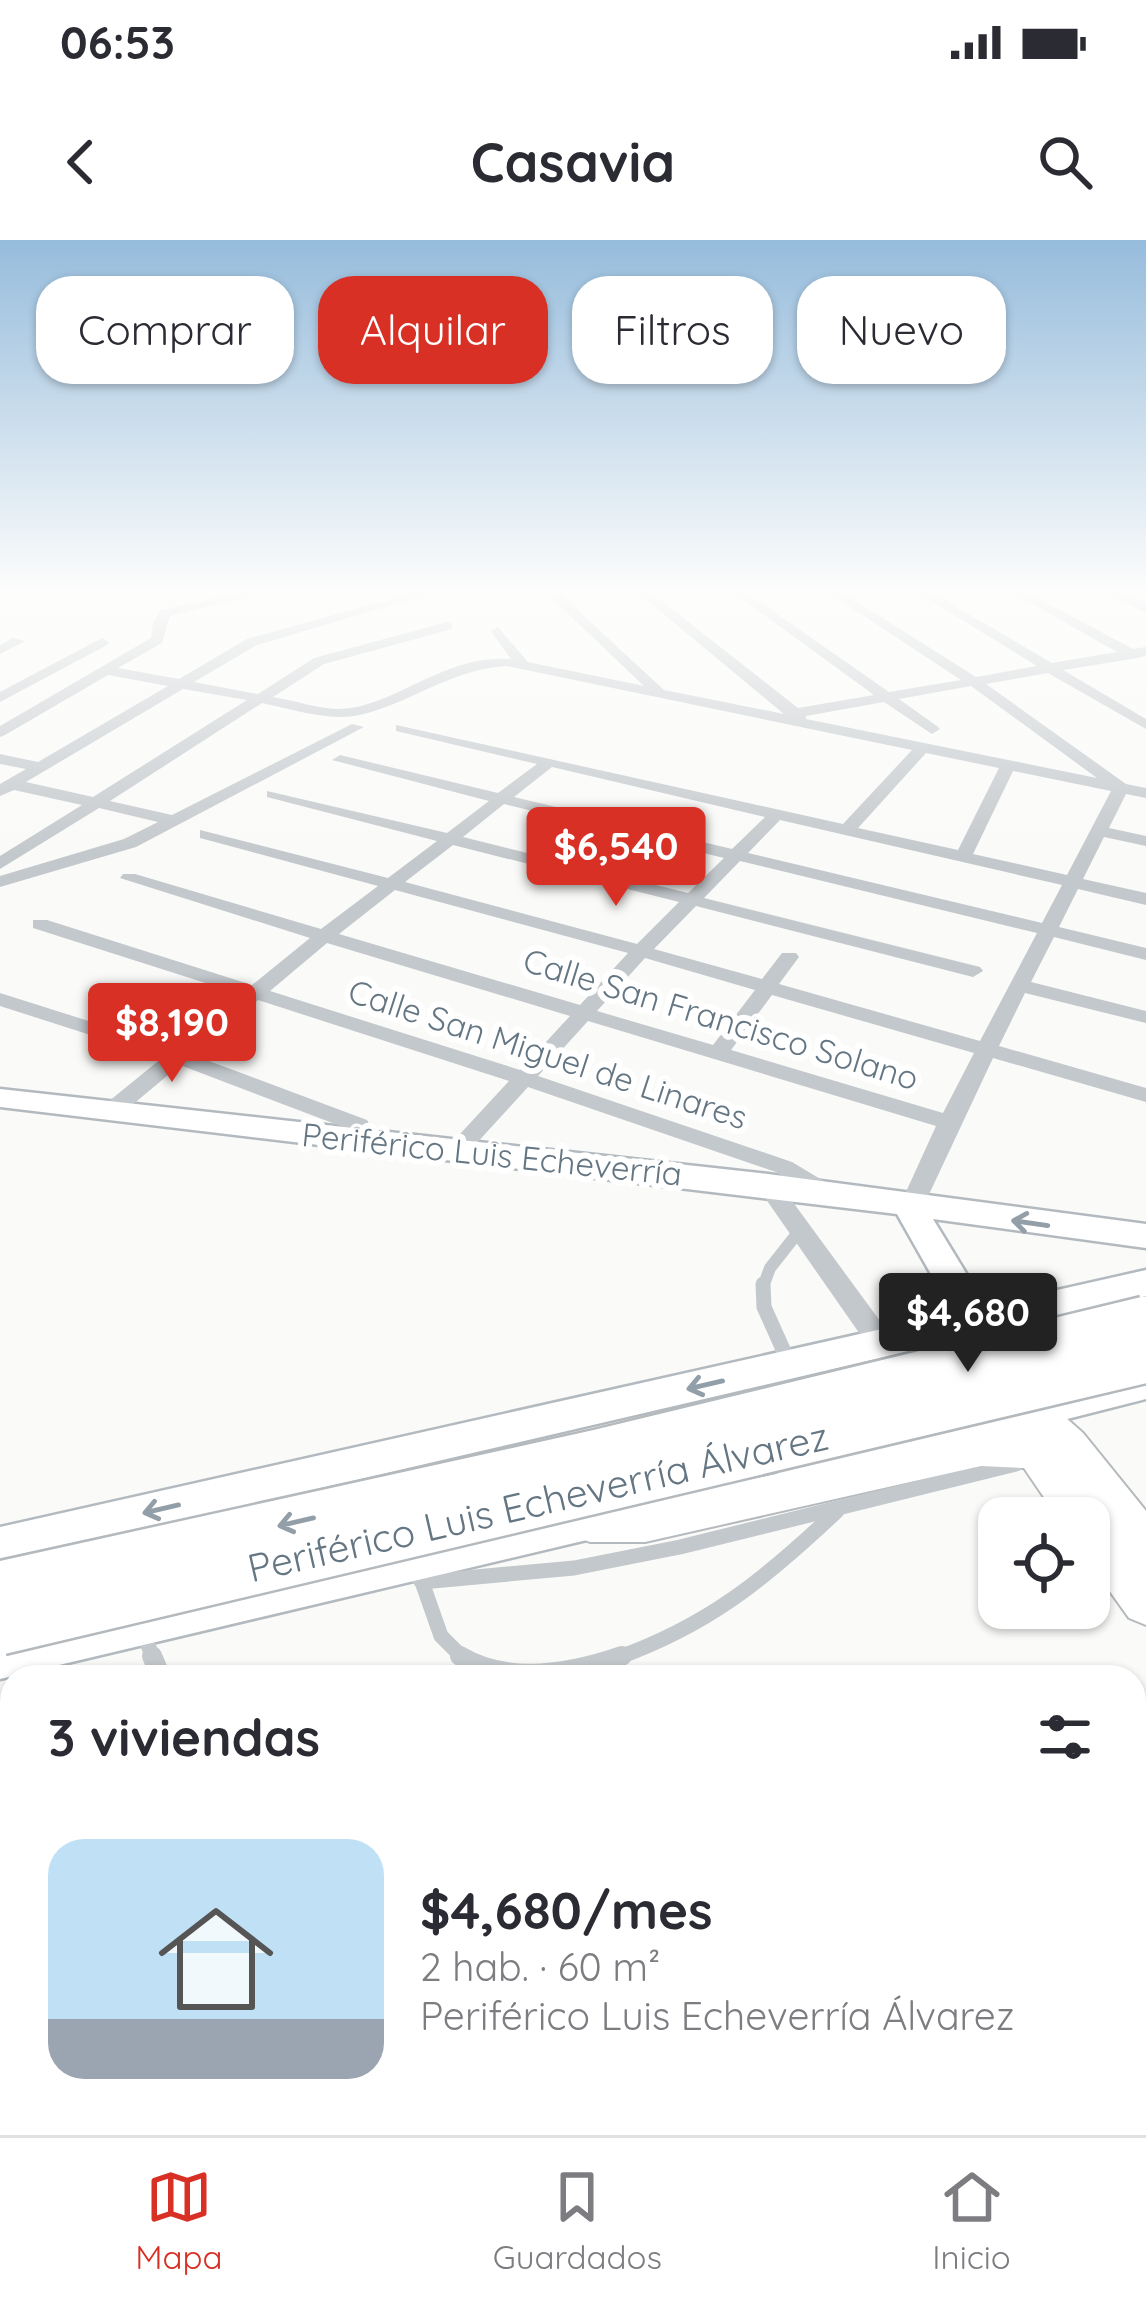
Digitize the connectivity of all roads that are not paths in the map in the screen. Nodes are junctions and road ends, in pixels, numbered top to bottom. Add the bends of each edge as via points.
1 (34, 679) edge
2 (88, 679) edge
3 (157, 679) edge
4 (190, 679) edge
5 (291, 679) edge
6 (432, 679) edge
7 (595, 679) edge
8 (644, 679) edge
9 (753, 679) edge
10 (863, 679) edge
11 (970, 679) edge
12 (987, 679) edge
13 (1067, 679) edge
14 (974, 682) junction
15 (182, 684) junction
16 (659, 693) junction
17 (0, 698) edge
18 (890, 698) junction
19 (258, 700) junction
20 (801, 718) junction
21 (1146, 725) edge
22 (357, 727) dead end
23 (401, 728) dead end
24 (932, 729) dead end
25 (0, 732) edge
26 (923, 747) junction
27 (0, 759) edge
28 (340, 760) dead end
29 (549, 762) junction
30 (1008, 764) junction
31 (39, 767) junction
32 (5, 787) edge
33 (1121, 788) junction
34 (1146, 793) edge
35 (273, 794) dead end
36 (501, 799) junction
37 (97, 803) junction
38 (776, 814) junction
39 (177, 821) junction
40 (848, 829) junction
41 (1099, 831) junction
42 (206, 834) dead end
43 (450, 838) junction
44 (1146, 841) edge
45 (737, 854) junction
46 (964, 855) junction
47 (0, 864) edge
48 (129, 878) dead end
49 (0, 882) edge
50 (1074, 882) junction
51 (391, 884) junction
52 (1146, 898) edge
53 (692, 900) junction
54 (40, 924) dead end
55 (1049, 932) junction
56 (323, 937) junction
57 (640, 951) junction
58 (1146, 954) edge
59 (790, 957) dead end
60 (973, 971) dead end
61 (1021, 986) junction
62 (767, 987) junction
63 (255, 993) junction
64 (0, 998) edge
65 (586, 1012) junction
66 (1146, 1018) edge
67 (987, 1052) junction
68 (718, 1053) junction
69 (176, 1056) junction
70 (523, 1078) junction
71 (1146, 1095) edge
72 (0, 1098) edge
73 (111, 1111) junction
74 (949, 1122) junction
75 (359, 1125) dead end
76 (456, 1152) junction
77 (768, 1185) junction
78 (823, 1192) junction
79 (912, 1205) junction
80 (800, 1230) junction
81 (1146, 1236) edge
82 (1146, 1283) edge
83 (1071, 1302) junction
84 (1146, 1322) edge
85 (978, 1324) junction
86 (881, 1343) junction
87 (1146, 1357) edge
88 (790, 1366) junction
89 (1146, 1383) edge
90 (1146, 1399) edge
91 (1046, 1431) junction
92 (918, 1441) junction
93 (1081, 1497) edge
94 (838, 1510) junction
95 (590, 1522) junction
96 (1110, 1525) edge
97 (0, 1545) edge
98 (1110, 1545) edge
99 (1146, 1546) edge
100 (413, 1572) junction
101 (0, 1587) edge
102 (1146, 1603) edge
103 (141, 1626) junction
104 (0, 1628) edge
105 (0, 1658) edge
106 (156, 1665) edge
107 (475, 1665) edge
108 (583, 1665) edge

1 - 17 street
2 - 25 street
3 - 15 street
4 - 15 street
5 - 19 street
6 - 19 street via 351,712
7 - 16 street
8 - 16 street
9 - 20 street
10 - 18 street
11 - 14 street
12 - 14 street
13 - 21 street
14 - 18 street
14 - 33 street
15 - 19 street
15 - 31 street
16 - 20 street
18 - 20 street
18 - 24 street
19 - 37 street
20 - 26 street
22 - 39 street
23 - 29 street
26 - 30 street
26 - 40 street
27 - 31 street
28 - 36 street
29 - 36 street
29 - 38 street
30 - 33 street
30 - 46 street
31 - 32 street
32 - 37 street
33 - 34 street
33 - 41 street
35 - 43 street
36 - 43 street
36 - 45 street
37 - 39 street
37 - 47 street
38 - 40 street
38 - 45 street
39 - 49 street via 111,851
40 - 46 street
41 - 44 street
41 - 50 street
42 - 51 street
43 - 51 street
43 - 53 street
45 - 53 street
45 - 55 street
46 - 50 street
48 - 56 street, Calle San Francisco Solano
50 - 52 street
50 - 55 street
51 - 56 street
51 - 57 street
53 - 57 street
53 - 60 street
54 - 63 street, Calle San Miguel de Linares
55 - 58 street
55 - 61 street
56 - 63 street
56 - 65 street, Calle San Francisco Solano
57 - 62 street
57 - 65 street
59 - 62 street
61 - 66 street
61 - 67 street
62 - 67 street
62 - 68 street
63 - 69 street
63 - 70 street, Calle San Miguel de Linares
64 - 69 street
65 - 68 street, Calle San Francisco Solano
65 - 70 street
67 - 71 street
67 - 74 street
68 - 74 street, Calle San Francisco Solano
69 - 73 street
69 - 75 street
70 - 76 street
70 - 78 street, Calle San Miguel de Linares via 784,1167
72 - 73 main road, Periférico Luis Echeverría
73 - 76 main road, Periférico Luis Echeverría
74 - 79 street
76 - 77 main road, Periférico Luis Echeverría
77 - 78 main road, Periférico Luis Echeverría
77 - 80 street
78 - 79 main road, Periférico Luis Echeverría
81 -> 79 main road, Periférico Luis Echeverría
79 - 85 main road
80 - 86 street
80 - 88 lane via 759,1286
82 - 83 main road
83 - 85 main road
83 - 89 main road via 1073,1333 1085,1350
84 -> 101 highway, Periférico Luis Echeverría Álvarez, bridge via 599,1455
85 - 86 main road
85 - 91 main road
86 - 88 main road
86 - 92 main road via 930,1379 937,1412
87 - 104 highway, Periférico Luis Echeverría Álvarez, bridge
88 -> 97 main road
89 - 91 main road, Periférico Luis Echeverría Álvarez
90 - 91 street, Periférico Luis Echeverría Álvarez
91 - 92 main road, Periférico Luis Echeverría Álvarez
91 - 93 main road
91 - 94 lane
91 - 95 main road via 645,1522
92 - 95 main road, Periférico Luis Echeverría Álvarez
94 - 100 lane via 574,1568
94 - 108 lane via 755,1587 692,1628
95 - 100 main road, Periférico Luis Echeverría Álvarez
96 - 99 main road
98 - 102 main road
100 - 103 main road, Periférico Luis Echeverría Álvarez
100 - 107 lane via 430,1616 461,1659
103 - 105 main road, Periférico Luis Echeverría Álvarez
103 - 106 lane

